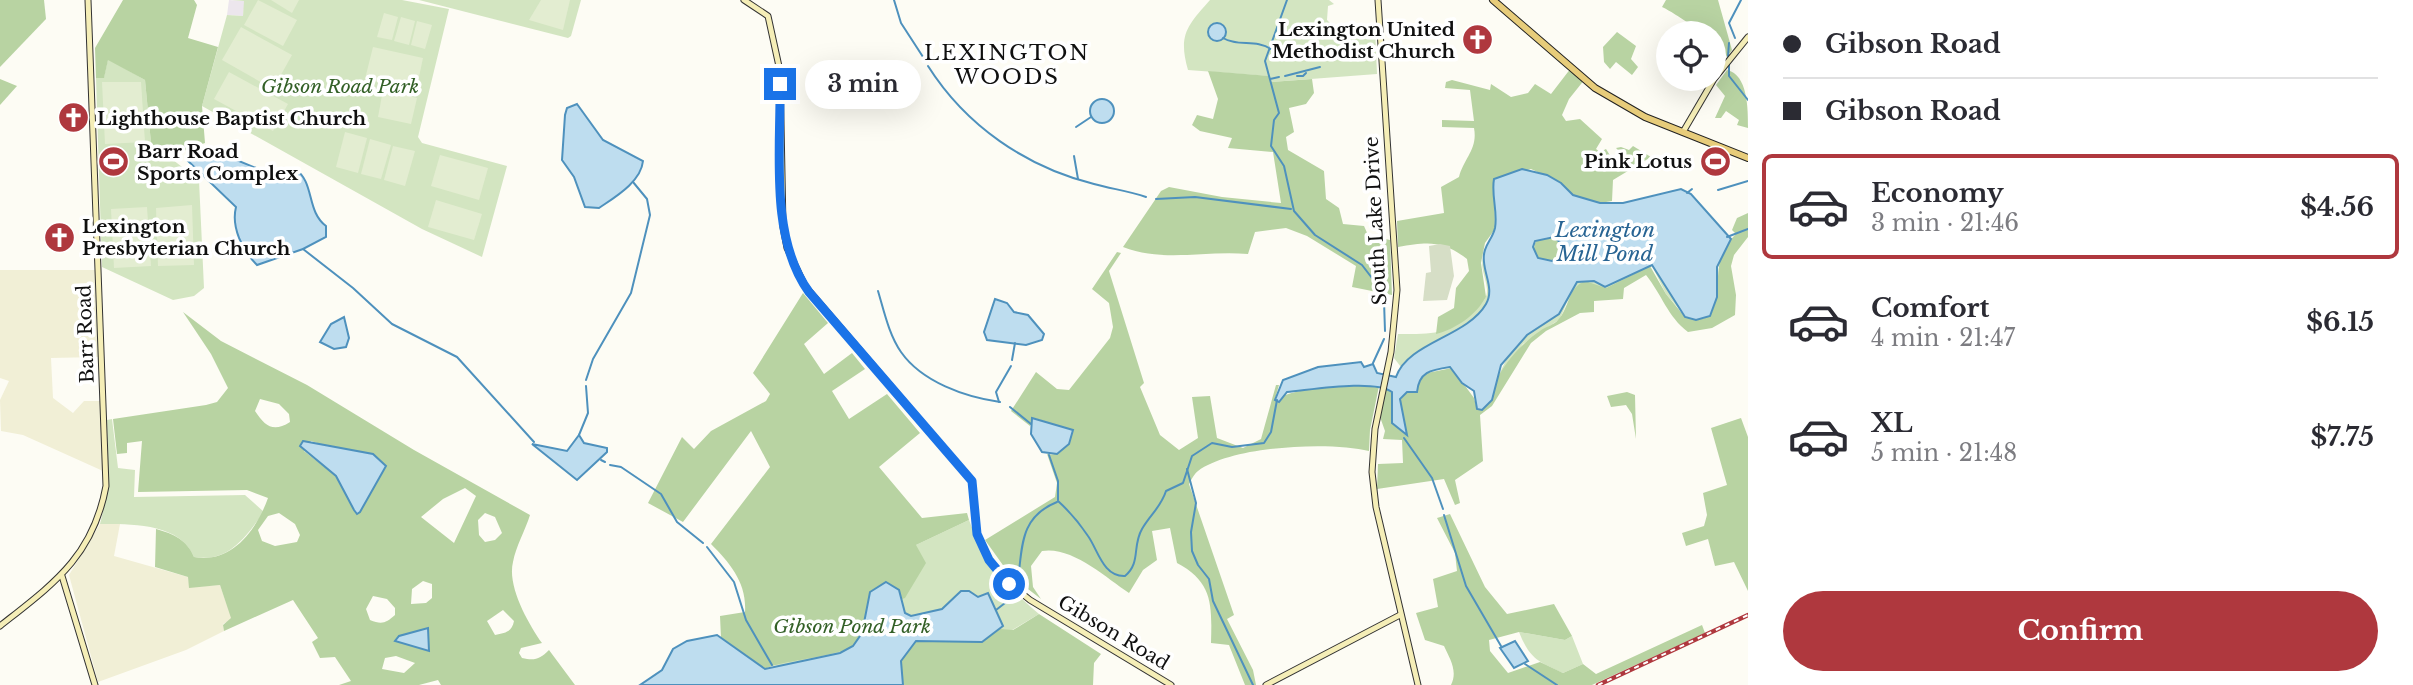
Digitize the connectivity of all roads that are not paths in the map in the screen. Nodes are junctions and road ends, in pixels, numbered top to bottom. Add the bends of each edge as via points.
1 (88, 0) edge
2 (744, 0) edge
3 (1493, 0) edge
4 (1377, 1) edge
5 (1748, 37) edge
6 (1683, 132) junction
7 (1748, 158) edge
8 (62, 576) junction
9 (1400, 615) junction
10 (0, 626) edge
11 (95, 685) edge
12 (1171, 685) edge
13 (1266, 685) edge
14 (1418, 685) edge

1 - 8 street, Barr Road via 106,486 94,529
2 - 12 street, Gibson Road via 768,16 777,50 782,220 790,256 809,292 972,481 977,534 1005,580
3 - 6 main road via 1595,88 1645,117
4 - 9 street, South Lake Drive via 1397,290 1373,438 1373,483
5 - 6 street via 1714,79
6 - 7 main road
8 - 10 street, Barr Road
8 - 11 street
9 - 13 street
9 - 14 street, South Lake Drive

